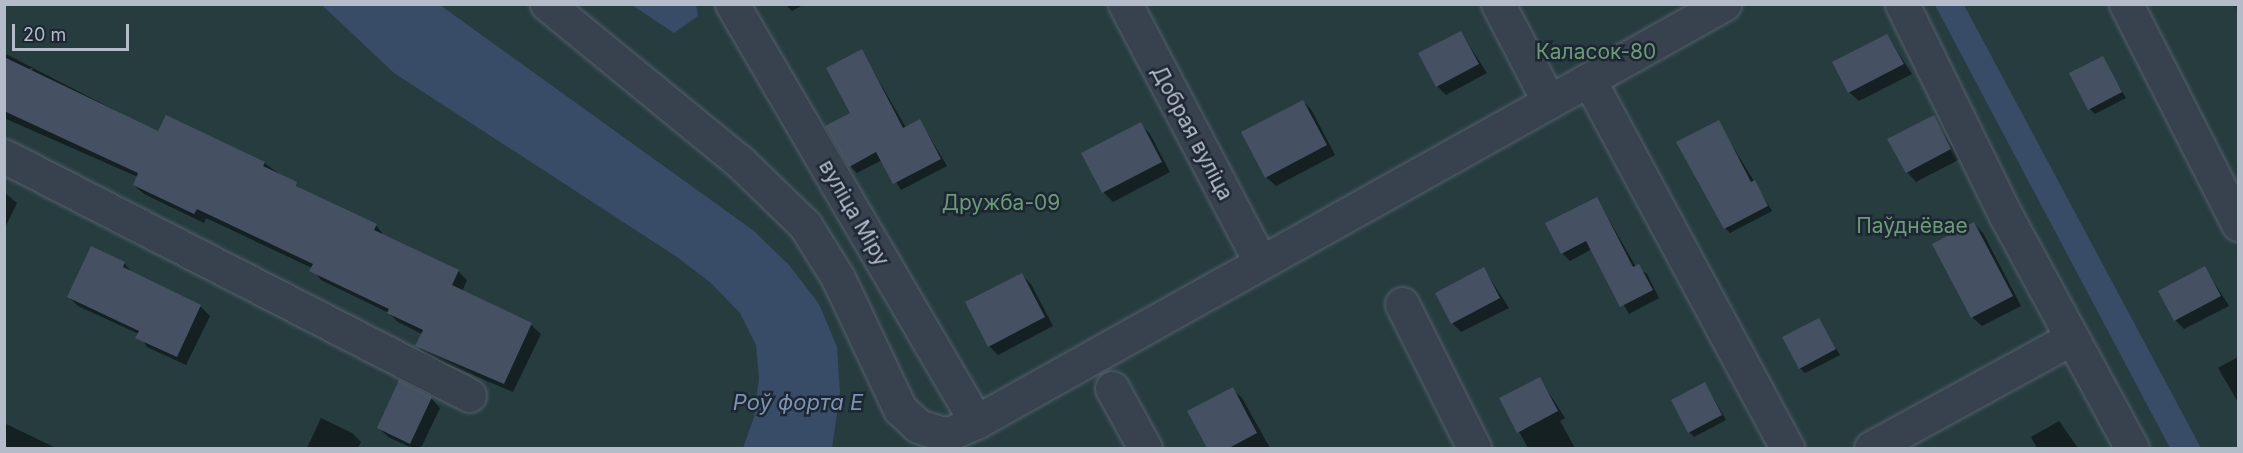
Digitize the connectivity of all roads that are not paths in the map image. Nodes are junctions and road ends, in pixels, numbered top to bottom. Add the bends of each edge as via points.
1 (547, 4) edge
2 (732, 4) edge
3 (1125, 4) edge
4 (1498, 4) edge
5 (1724, 4) edge
6 (1902, 4) edge
7 (2126, 4) edge
8 (1589, 80) junction
9 (1549, 102) junction
10 (4, 156) edge
11 (2238, 224) edge
12 (1260, 261) junction
13 (1402, 304) dead end
14 (2072, 338) junction
15 (1112, 388) dead end
16 (469, 395) dead end
17 (976, 422) junction
18 (1145, 448) edge
19 (1474, 448) edge
20 (1787, 448) edge
21 (1872, 448) edge
22 (2132, 448) edge

1 - 17 lane via 740,162 805,225 838,278 893,398 909,419 939,433 951,433
2 - 17 lane, вуліца Міру
3 - 12 lane, Добрая вуліца
4 - 9 lane
5 - 8 lane
6 - 14 lane
7 - 11 lane
8 - 9 lane
8 - 20 lane
9 - 12 lane
10 - 16 lane
12 - 17 lane
13 - 19 lane
14 - 21 lane
14 - 22 lane
15 - 18 lane

